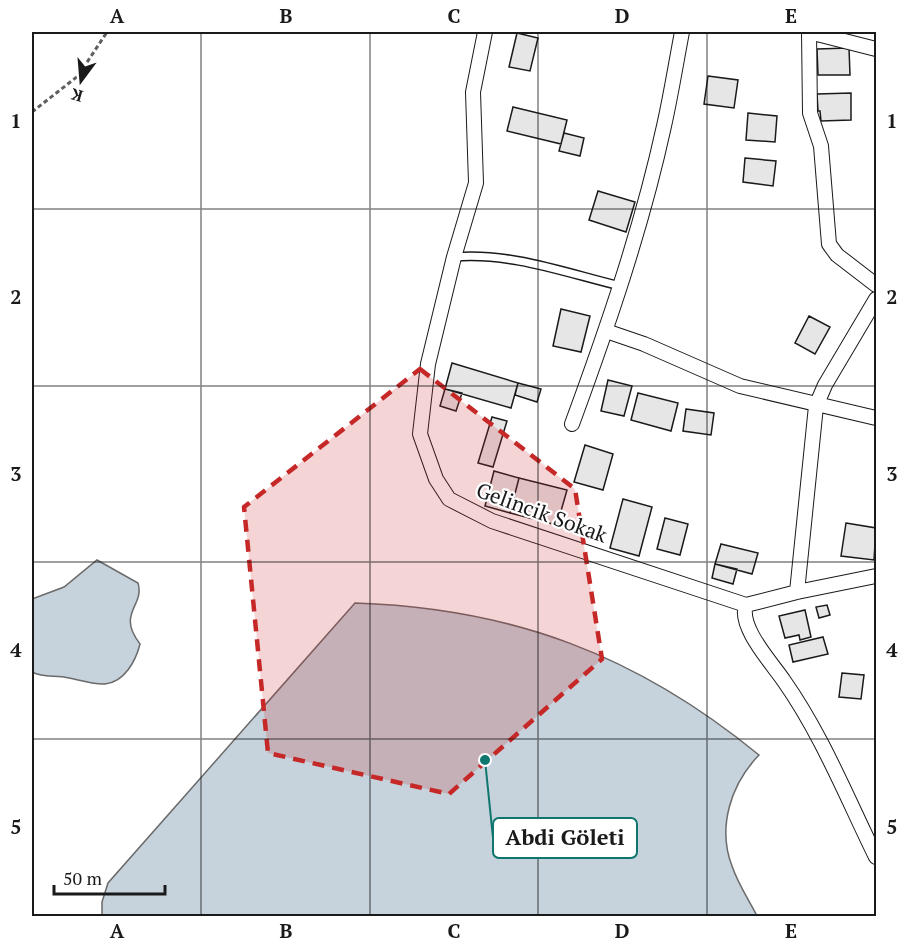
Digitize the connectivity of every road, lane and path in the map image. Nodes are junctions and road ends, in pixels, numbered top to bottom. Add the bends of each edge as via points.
1 (107, 32) edge
2 (485, 32) edge
3 (682, 32) edge
4 (876, 50) edge
5 (32, 112) edge
6 (454, 257) junction
7 (876, 285) edge
8 (620, 286) junction
9 (876, 299) edge
10 (606, 331) junction
11 (816, 406) junction
12 (876, 418) edge
13 (572, 424) dead end
14 (876, 576) edge
15 (797, 592) junction
16 (746, 605) junction
17 (876, 857) edge

1 - 5 path via 78,76
2 - 6 street, Gelincik Sokak via 473,92 476,183
3 - 8 street via 664,127
4 - 7 street via 809,32 810,113 821,146 829,244 837,255
6 - 8 lane via 477,255 528,263
6 - 16 street, Gelincik Sokak via 428,364 420,434 436,479 449,499 492,521
8 - 10 street
9 - 11 street
10 - 11 street via 740,386
10 - 13 street
11 - 12 street
11 - 15 street
14 - 15 street
15 - 16 street
16 - 17 street via 748,630 809,719

